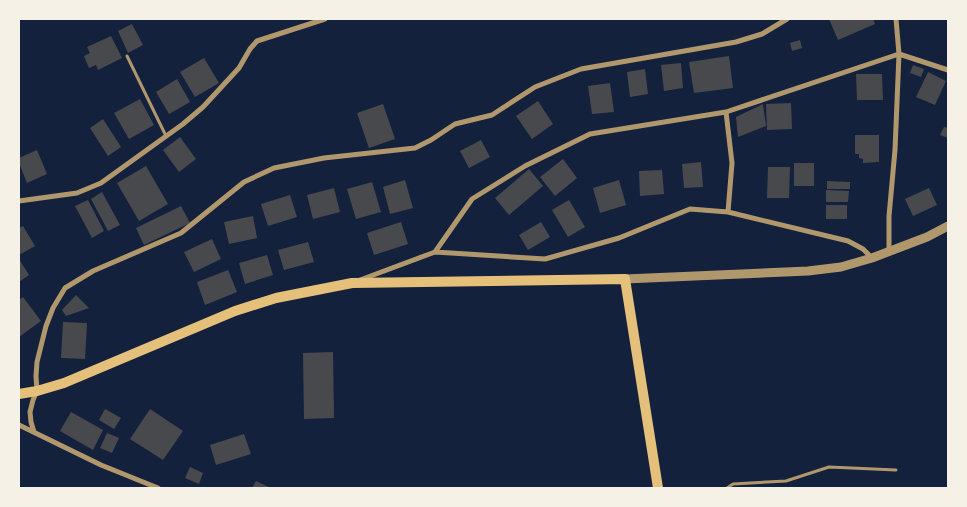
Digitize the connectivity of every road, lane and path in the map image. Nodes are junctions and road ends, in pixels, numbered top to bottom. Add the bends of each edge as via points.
1 (324, 19) edge
2 (787, 19) edge
3 (896, 19) edge
4 (899, 54) junction
5 (127, 56) dead end
6 (948, 70) edge
7 (726, 112) junction
8 (166, 137) junction
9 (19, 200) edge
10 (728, 212) junction
11 (948, 226) edge
12 (888, 251) junction
13 (436, 252) junction
14 (872, 258) junction
15 (625, 279) junction
16 (352, 283) junction
17 (37, 391) junction
18 (19, 394) edge
19 (19, 424) edge
20 (34, 432) junction
21 (896, 470) dead end
22 (158, 488) edge
23 (658, 488) edge
24 (727, 488) edge

1 - 8 street via 257,41 220,89
2 - 17 street via 762,34 736,42 581,69 535,87 492,115 455,124 415,148 324,158 274,168 244,182 181,232 93,271 65,288 46,326 37,362
3 - 4 street
4 - 6 street
4 - 7 street
4 - 12 street
5 - 8 lane
7 - 10 street via 732,163
7 - 13 street via 590,134 533,162 472,199
8 - 9 street via 89,189
10 - 13 street via 690,209 619,238 545,259
10 - 14 street via 848,241
11 - 12 street
12 - 14 street
13 - 16 street
14 - 15 street via 841,267 808,271
15 - 16 main road
15 - 23 main road
16 - 17 main road via 276,298 235,311 64,383
17 - 18 main road
17 - 20 street via 30,412
19 - 20 street
20 - 22 street
21 - 24 lane via 829,467 786,481 734,484

